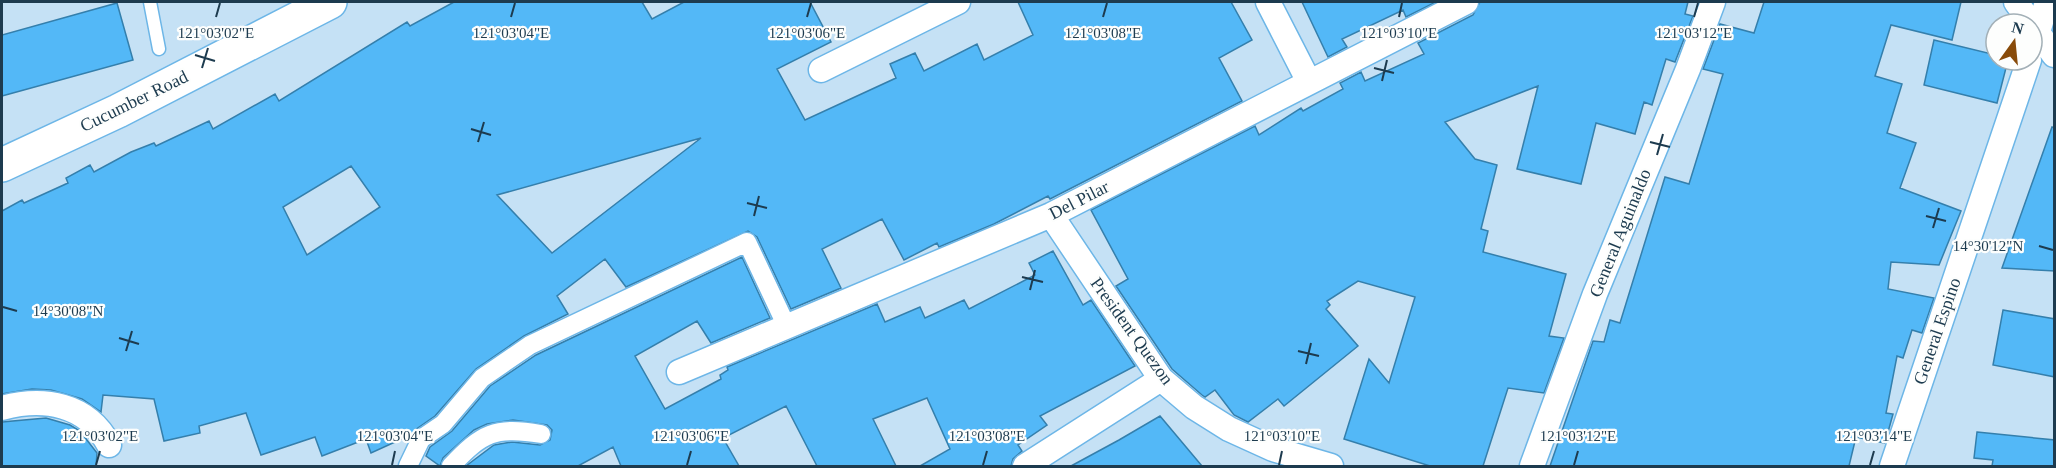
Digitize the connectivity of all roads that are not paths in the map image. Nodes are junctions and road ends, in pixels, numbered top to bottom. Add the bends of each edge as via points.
1 (150, 2) edge
2 (330, 2) edge
3 (958, 2) edge
4 (1268, 2) edge
5 (1466, 2) edge
6 (1713, 2) edge
7 (2016, 2) edge
8 (2030, 12) edge
9 (2044, 25) edge
10 (159, 49) dead end
11 (2055, 55) edge
12 (821, 70) dead end
13 (2025, 72) edge
14 (1308, 80) junction
15 (2, 165) edge
16 (1052, 215) junction
17 (787, 327) junction
18 (679, 372) dead end
19 (1161, 379) junction
20 (2, 408) edge
21 (541, 434) dead end
22 (109, 445) dead end
23 (1288, 461) edge
24 (408, 466) edge
25 (451, 466) edge
26 (1025, 466) edge
27 (1331, 466) edge
28 (1532, 466) edge
29 (1892, 466) edge

1 - 10 lane
2 - 15 main road, Cucumber Road via 118,111
3 - 12 street
4 - 14 street
5 - 14 street, Del Pilar
6 - 28 street, General Aguinaldo via 1595,294
7 - 8 street
9 - 11 street
13 - 29 street, General Espino
14 - 16 street, Del Pilar
16 - 17 street, Del Pilar
16 - 19 street, President Quezon
17 - 18 street, Del Pilar
17 - 24 street via 747,242 530,345 482,378 443,424 421,439
19 - 23 street, President Quezon via 1194,407
19 - 26 street
20 - 22 street via 57,403 80,412 103,433
21 - 25 street via 510,430 489,434
23 - 27 street, President Quezon

